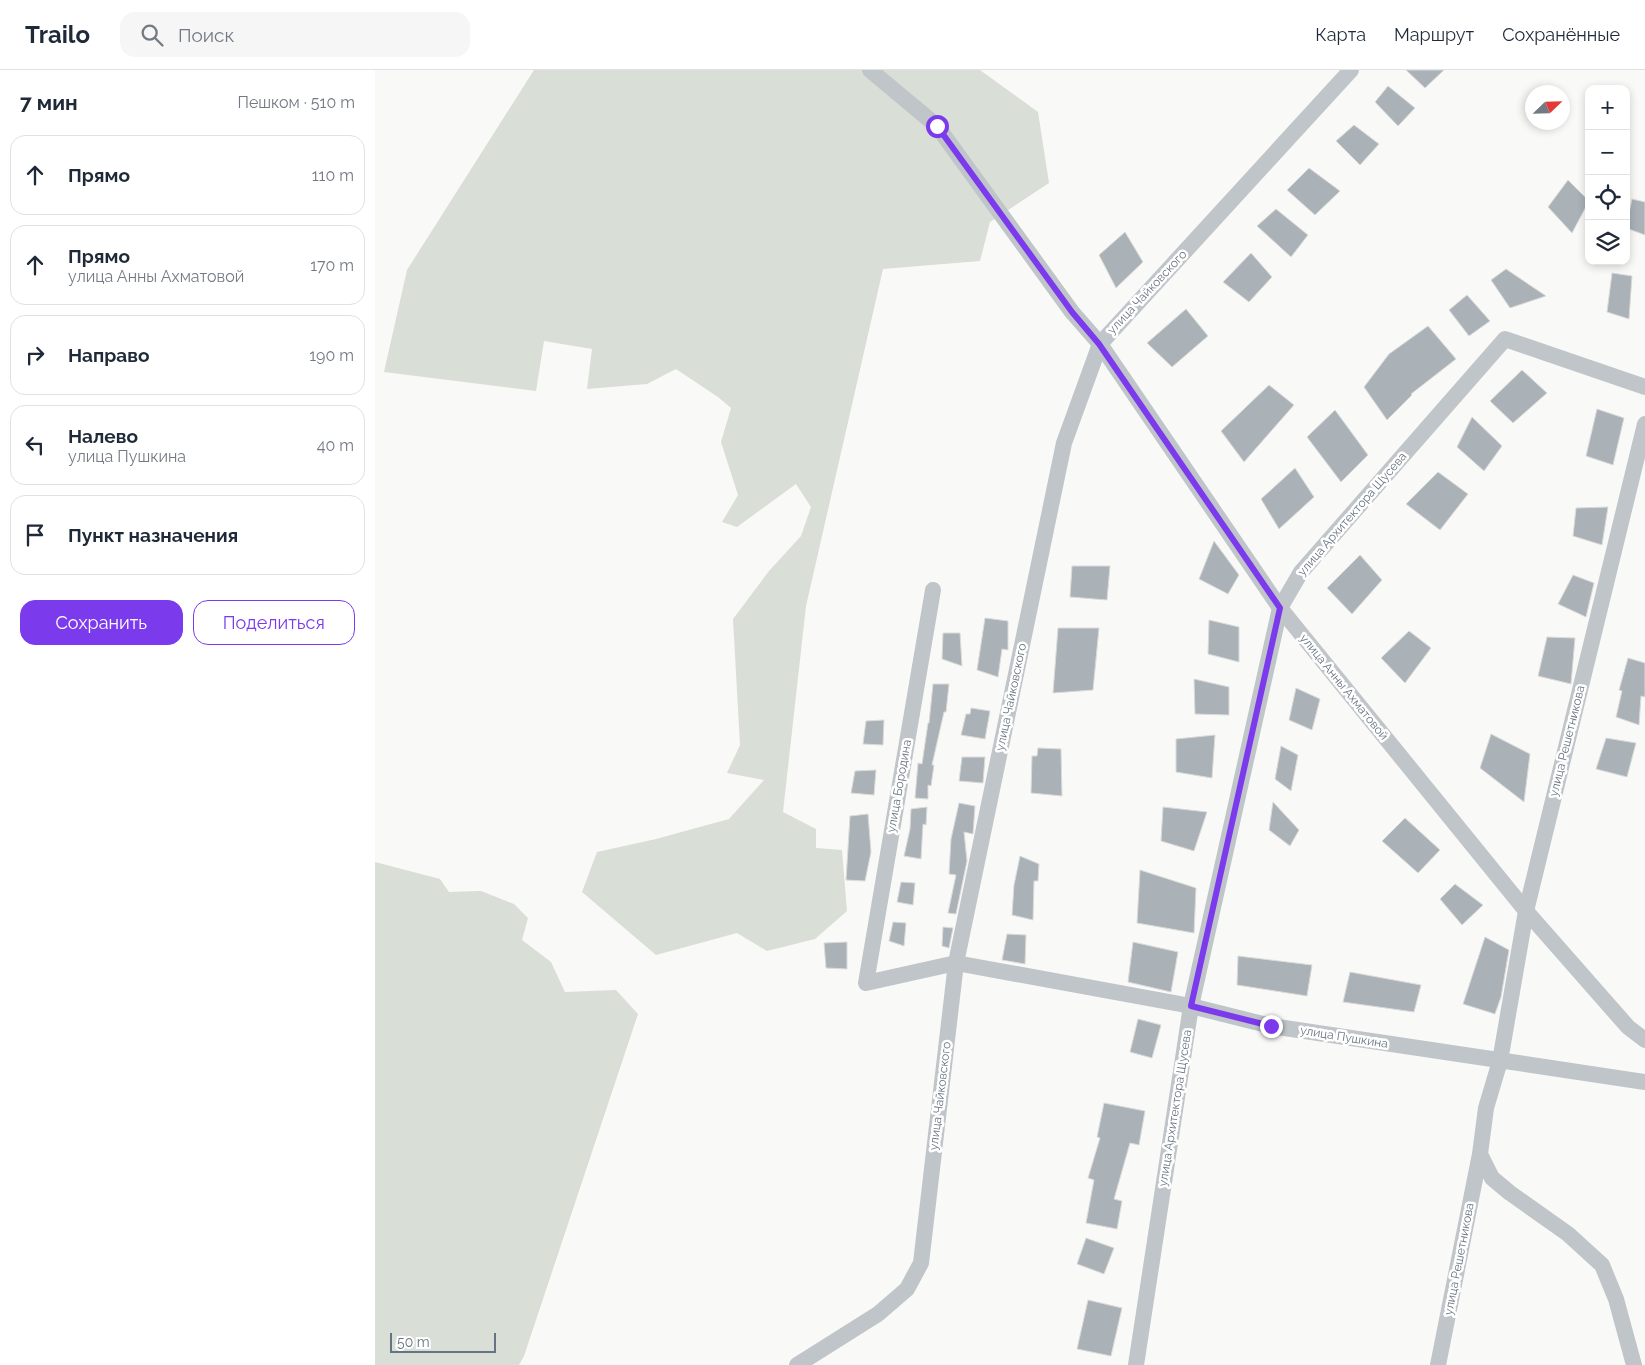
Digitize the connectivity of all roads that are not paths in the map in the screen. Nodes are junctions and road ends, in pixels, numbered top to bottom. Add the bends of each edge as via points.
1 (870, 70) edge
2 (1351, 70) edge
3 (1099, 344) junction
4 (1645, 387) edge
5 (1645, 424) edge
6 (933, 590) dead end
7 (1280, 608) junction
8 (1526, 911) junction
9 (956, 962) junction
10 (1191, 1006) junction
11 (1645, 1040) edge
12 (1500, 1061) junction
13 (1645, 1082) edge
14 (1480, 1154) junction
15 (797, 1365) edge
16 (1136, 1365) edge
17 (1438, 1365) edge
18 (1634, 1365) edge

1 - 3 street, улица Анны Ахматовой via 937,126 1072,312
2 - 3 street, улица Чайковского
3 - 7 street, улица Анны Ахматовой
3 - 9 street, улица Чайковского via 1064,443
4 - 7 street, улица Архитектора Щусева via 1505,339 1301,572
5 - 8 street, улица Решетникова
6 - 9 street, улица Бородина via 866,983
7 - 8 street, улица Анны Ахматовой
7 - 10 street, улица Архитектора Щусева
8 - 11 street, улица Анны Ахматовой via 1628,1027
8 - 12 street, улица Решетникова
9 - 10 street, улица Пушкина
9 - 15 street, улица Чайковского via 921,1263 907,1289 878,1314
10 - 12 street, улица Пушкина via 1271,1026
10 - 16 street, улица Архитектора Щусева
12 - 13 street, улица Пушкина
12 - 14 street, улица Решетникова via 1486,1108
14 - 17 street, улица Решетникова
14 - 18 street via 1491,1178 1568,1234 1602,1265 1616,1299

